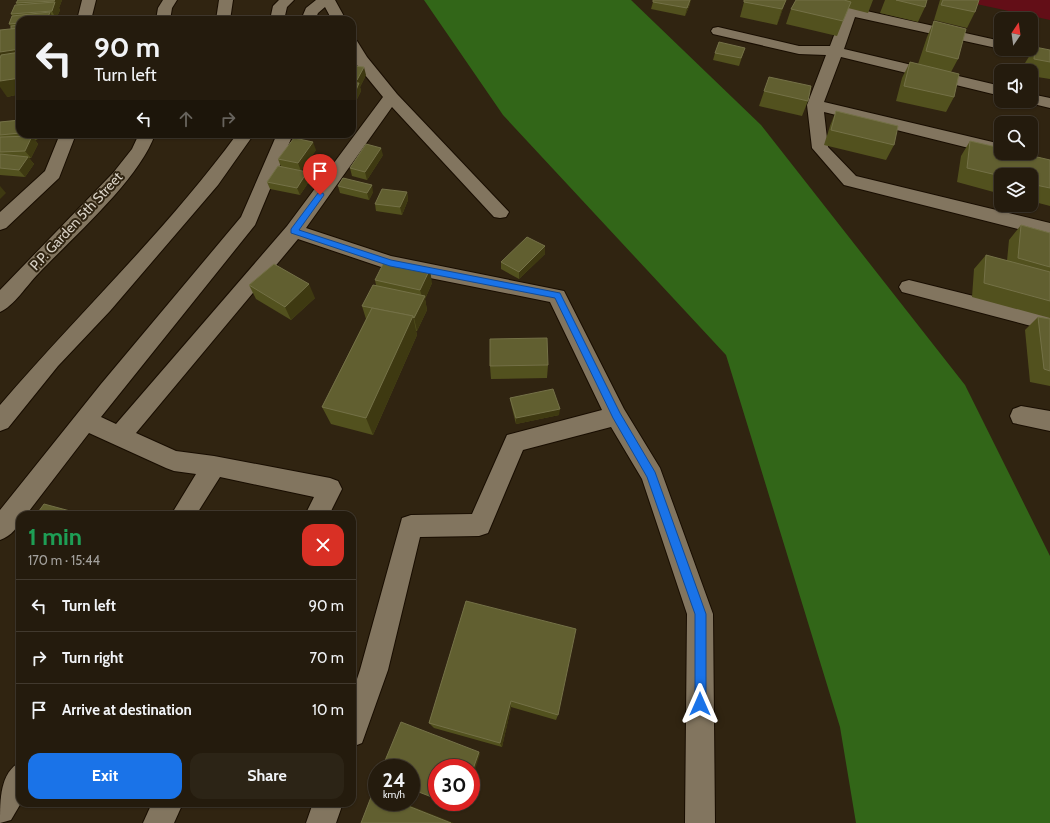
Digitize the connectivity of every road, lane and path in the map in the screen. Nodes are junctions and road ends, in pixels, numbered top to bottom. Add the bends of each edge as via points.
1 (89, 0) edge
2 (170, 0) edge
3 (226, 0) edge
4 (286, 0) edge
5 (324, 0) edge
6 (328, 0) edge
7 (809, 0) edge
8 (850, 12) junction
9 (85, 16) edge
10 (164, 16) edge
11 (224, 16) edge
12 (278, 16) edge
13 (309, 16) edge
14 (337, 16) edge
15 (718, 31) dead end
16 (994, 43) edge
17 (835, 51) junction
18 (356, 52) edge
19 (1038, 53) edge
20 (1050, 56) edge
21 (994, 89) edge
22 (391, 97) junction
23 (1038, 100) edge
24 (1050, 103) edge
25 (815, 105) junction
26 (66, 138) edge
27 (146, 138) edge
28 (243, 138) edge
29 (283, 138) edge
30 (994, 148) edge
31 (500, 212) dead end
32 (0, 223) edge
33 (1050, 230) edge
34 (294, 231) junction
35 (909, 287) dead end
36 (0, 304) edge
37 (1050, 323) edge
38 (616, 416) junction
39 (1021, 416) dead end
40 (0, 421) edge
41 (86, 421) junction
42 (1050, 421) edge
43 (120, 435) junction
44 (214, 466) junction
45 (186, 511) edge
46 (319, 511) edge
47 (0, 529) edge
48 (356, 722) edge
49 (16, 783) edge
50 (166, 807) edge
51 (327, 807) edge
52 (0, 809) edge
53 (158, 823) edge
54 (321, 823) edge
55 (700, 823) edge

1 - 9 street
2 - 10 street via 165,8
3 - 11 street
4 - 12 street via 280,6
5 - 13 street via 311,11
6 - 14 street
7 - 8 street
8 - 16 street
8 - 17 street
15 - 17 street via 799,50
17 - 21 street
17 - 25 street
18 - 22 street
19 - 20 street
22 - 31 street
22 - 34 street
23 - 24 street
25 - 30 street
25 - 33 street via 820,148 850,181
26 - 32 street via 53,174
27 - 36 street, P.P. Garden 5th Street via 143,147 98,202
28 - 40 street via 212,181 171,229 103,306 50,360
29 - 41 street via 249,220
34 - 38 street via 390,263 558,296
34 - 43 street
35 - 37 street
38 - 48 street via 515,442 479,524 411,526 374,670
38 - 55 street via 652,475 700,614
39 - 42 street
41 - 43 street
41 - 47 street
43 - 44 street via 174,461
44 - 45 street
44 - 46 street via 330,489
49 - 52 street
50 - 53 street
51 - 54 street

